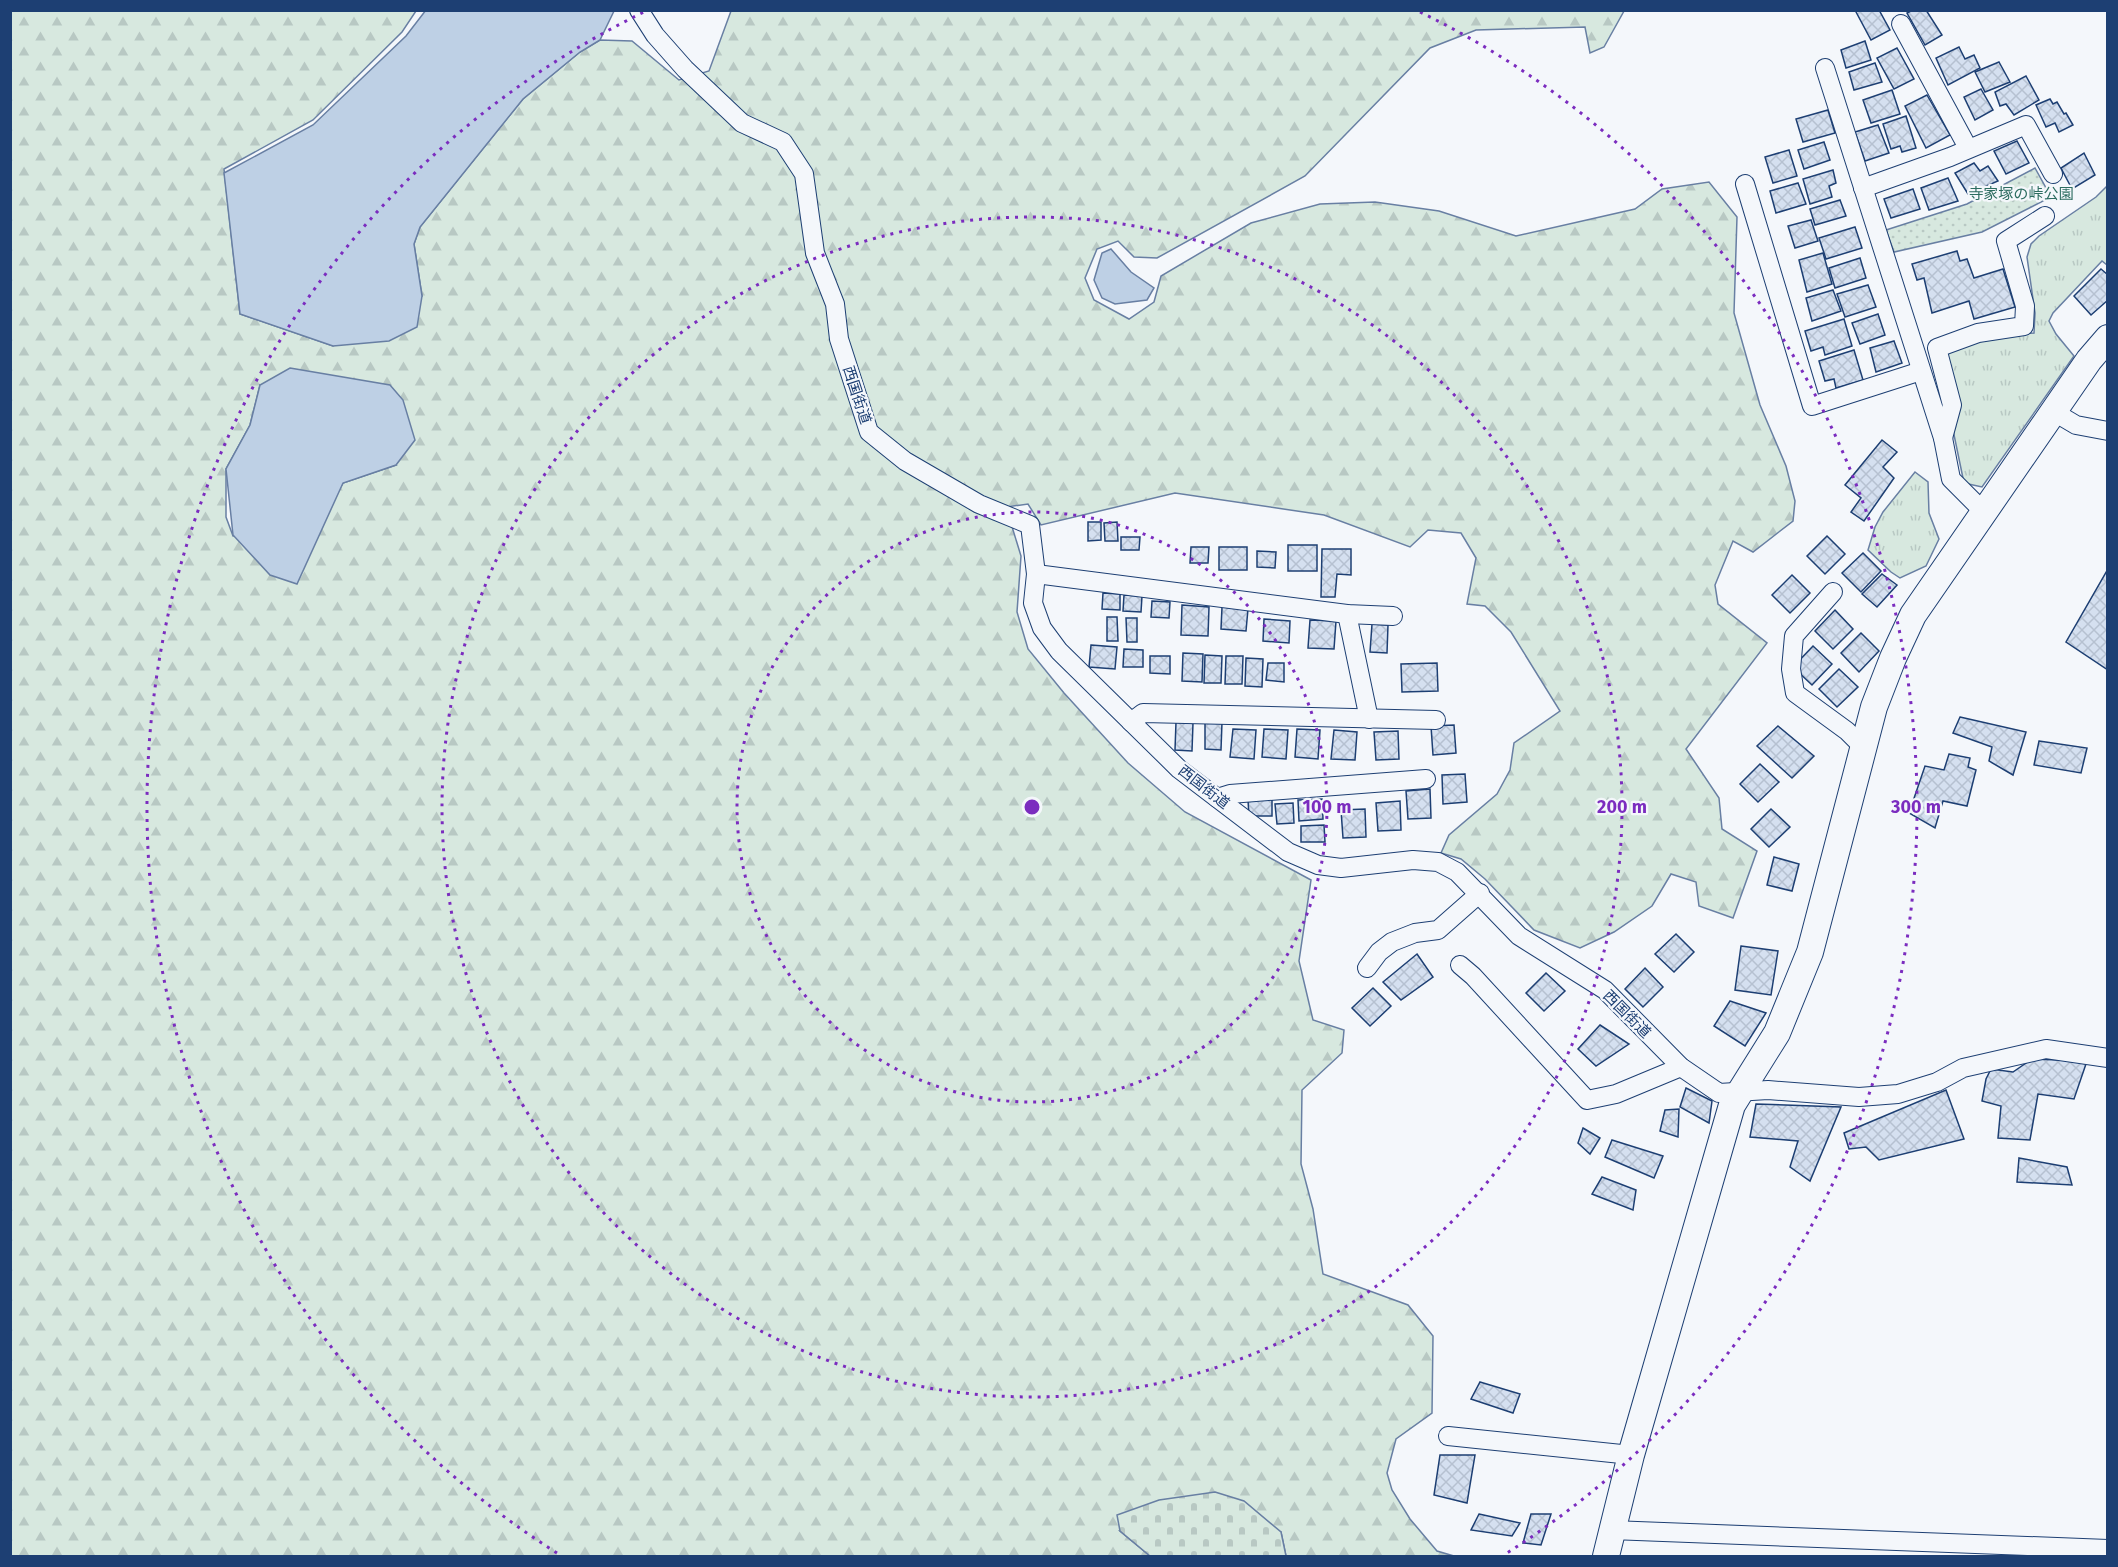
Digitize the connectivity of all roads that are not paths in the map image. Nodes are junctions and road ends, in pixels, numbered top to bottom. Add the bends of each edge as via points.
1 (639, 10) edge
2 (1901, 24) dead end
3 (1825, 68) dead end
4 (1968, 148) junction
5 (2053, 174) dead end
6 (1745, 184) dead end
7 (1863, 188) junction
8 (2045, 216) dead end
9 (2108, 338) edge
10 (1921, 371) junction
11 (2054, 412) junction
12 (2108, 431) edge
13 (1943, 438) junction
14 (1984, 512) junction
15 (1035, 574) junction
16 (1833, 592) dead end
17 (1347, 614) junction
18 (1393, 616) dead end
19 (1369, 719) junction
20 (1436, 720) dead end
21 (1131, 722) junction
22 (1863, 747) junction
23 (1426, 779) dead end
24 (1217, 798) junction
25 (1480, 893) junction
26 (1460, 965) dead end
27 (1367, 968) dead end
28 (2108, 1058) edge
29 (1681, 1067) junction
30 (1739, 1092) junction
31 (1448, 1437) dead end
32 (1631, 1455) junction
33 (1611, 1530) junction
34 (2108, 1549) edge
35 (1606, 1557) edge

1 - 15 street, 西国街道 via 685,69 742,123 783,142 804,174 815,253 835,304 838,339 869,432 905,461 979,504 1030,525
2 - 4 street
3 - 7 street
4 - 5 street via 2026,125
4 - 7 street
6 - 10 street via 1812,406
7 - 10 street
8 - 13 street via 2006,241 2025,306 2024,326 1978,333 1937,348 1952,405
9 - 11 street
10 - 13 street
11 - 12 street via 2076,425
11 - 14 street
13 - 14 street via 1951,479
14 - 22 street via 1913,615 1877,699
15 - 17 street
15 - 21 street, 西国街道 via 1033,603 1042,628 1059,651
16 - 22 street via 1794,636 1791,669 1795,693
17 - 18 street
17 - 19 street
19 - 20 street
19 - 21 street via 1143,713
21 - 24 street, 西国街道 via 1179,769
22 - 30 street via 1810,952 1777,1033
23 - 24 street
24 - 25 street, 西国街道 via 1288,852 1318,865 1341,868 1413,860 1438,862 1457,872
25 - 27 street via 1438,930 1392,942
25 - 29 street, 西国街道 via 1520,936 1605,990
26 - 29 street via 1587,1100 1616,1094
28 - 30 street, 西国街道 via 2046,1049 1963,1068 1937,1082 1898,1094 1859,1097 1768,1090
29 - 30 street, 西国街道 via 1719,1093
30 - 32 street
31 - 32 street
32 - 33 street
33 - 34 street
33 - 35 street

